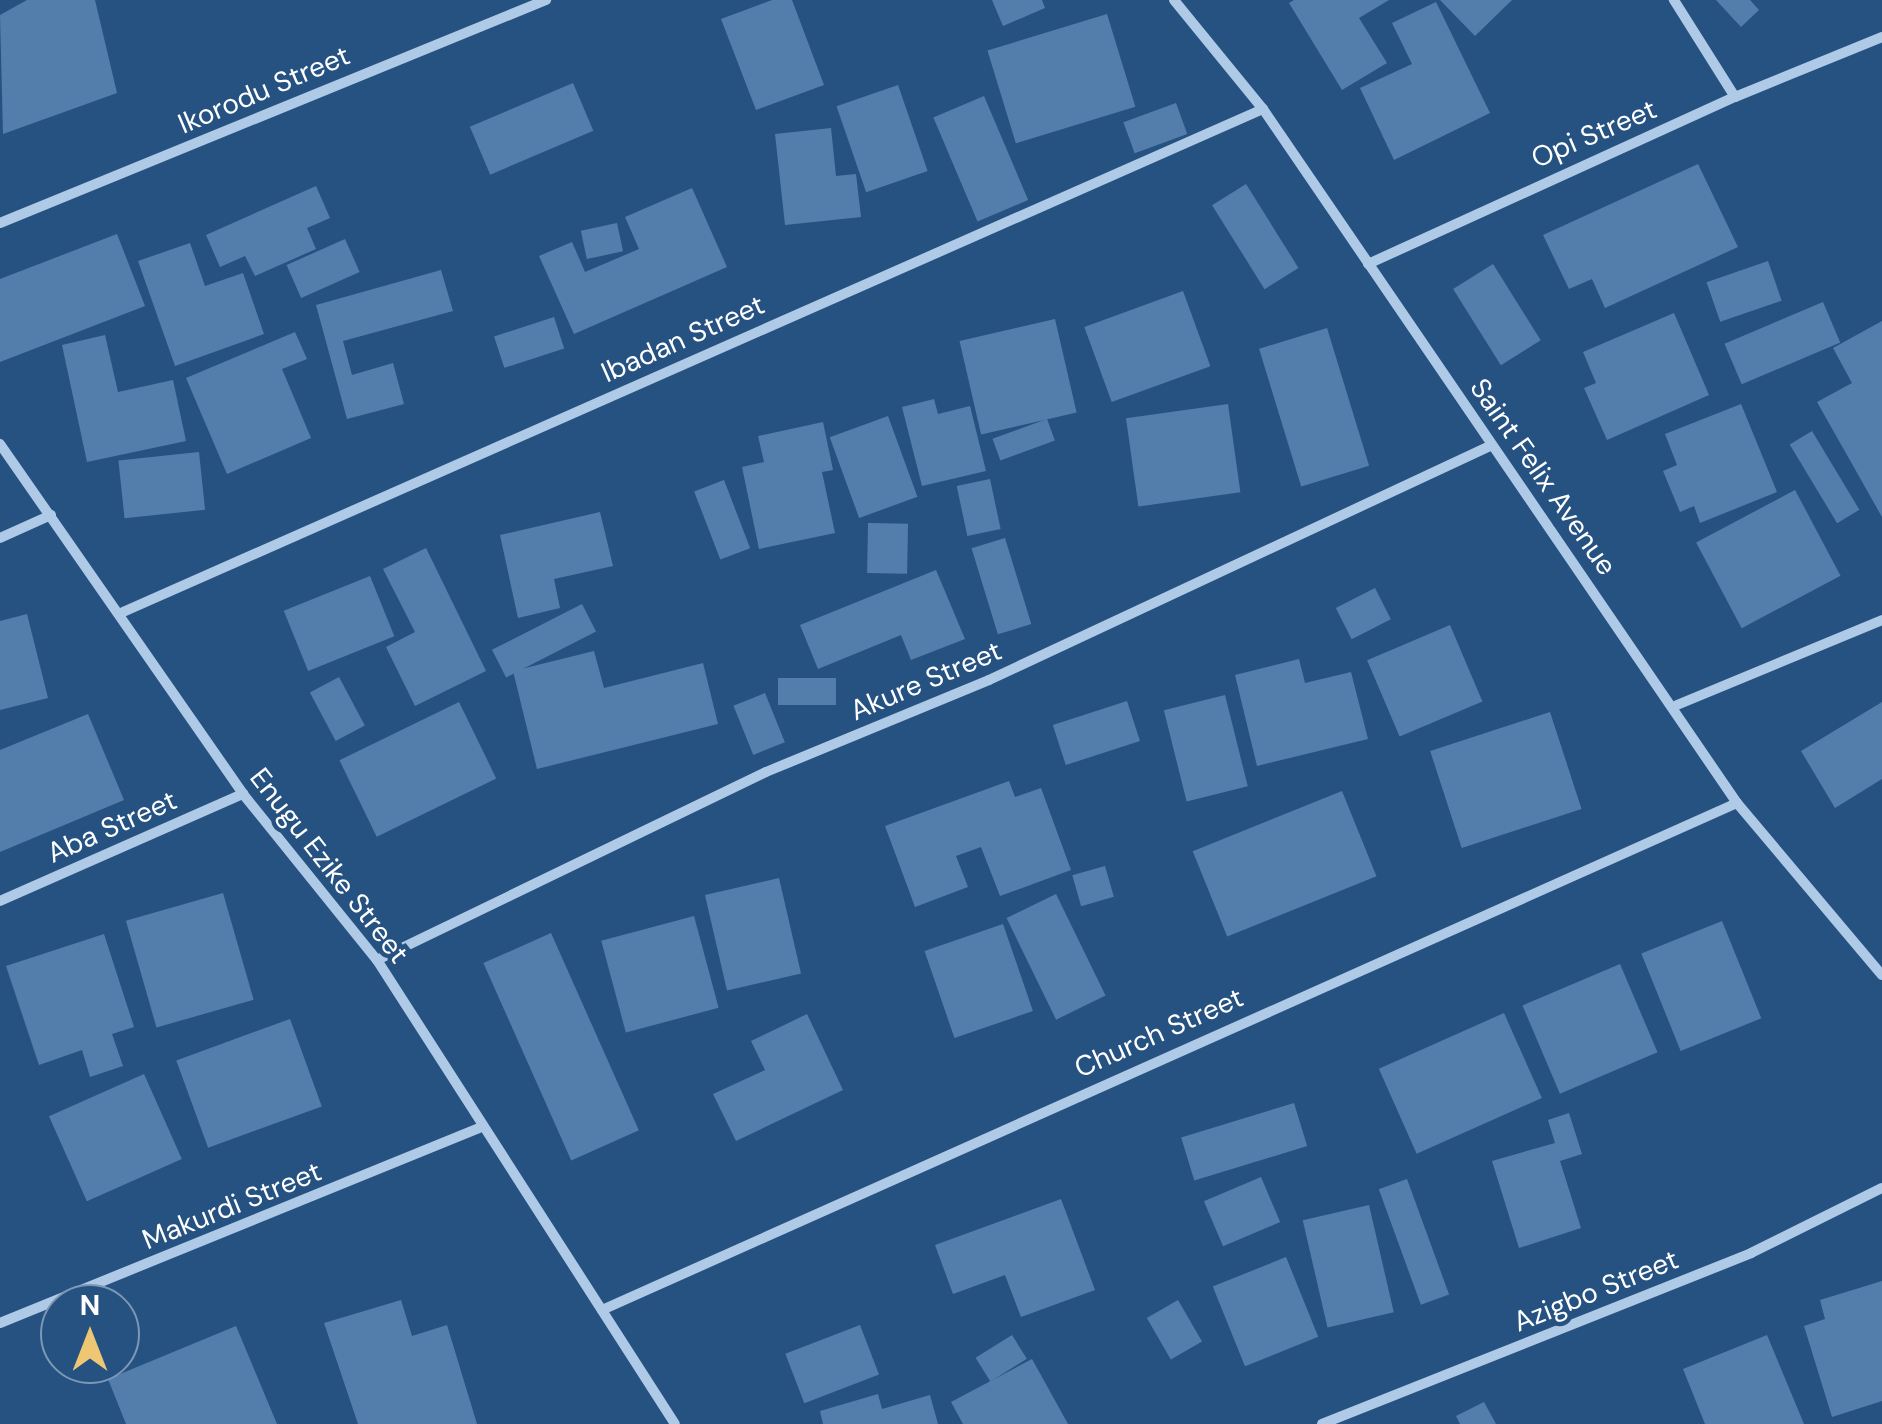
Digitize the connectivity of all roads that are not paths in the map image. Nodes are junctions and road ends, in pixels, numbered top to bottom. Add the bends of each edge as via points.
1 (546, 0) edge
2 (1174, 0) edge
3 (1674, 0) edge
4 (1882, 37) edge
5 (1736, 97) junction
6 (1262, 109) junction
7 (0, 223) edge
8 (1368, 264) junction
9 (0, 444) edge
10 (1492, 444) junction
11 (51, 514) junction
12 (0, 538) edge
13 (123, 612) junction
14 (1882, 620) edge
15 (1676, 705) junction
16 (243, 794) junction
17 (1737, 803) junction
18 (0, 901) edge
19 (378, 960) junction
20 (1882, 976) edge
21 (480, 1128) junction
22 (1882, 1188) edge
23 (602, 1310) junction
24 (0, 1324) edge
25 (675, 1424) edge
26 (1322, 1424) edge

1 - 7 street, Ikorodu Street
2 - 6 street, Saint Felix Avenue
3 - 5 street
4 - 5 street, Opi Street
5 - 8 street, Opi Street
6 - 8 street, Saint Felix Avenue
6 - 13 street, Ibadan Street
8 - 10 street, Saint Felix Avenue
9 - 11 street, Enugu Ezike Street
10 - 15 street, Saint Felix Avenue
10 - 19 street, Akure Street via 989,680 766,772
11 - 12 street
11 - 13 street, Enugu Ezike Street
13 - 16 street, Enugu Ezike Street
14 - 15 street
15 - 17 street, Saint Felix Avenue
16 - 18 street, Aba Street
16 - 19 street, Enugu Ezike Street
17 - 20 street, Saint Felix Avenue
17 - 23 street, Church Street
19 - 21 street, Enugu Ezike Street
21 - 23 street, Enugu Ezike Street
21 - 24 street, Makurdi Street
22 - 26 street, Azigbo Street via 1751,1253
23 - 25 street, Enugu Ezike Street

